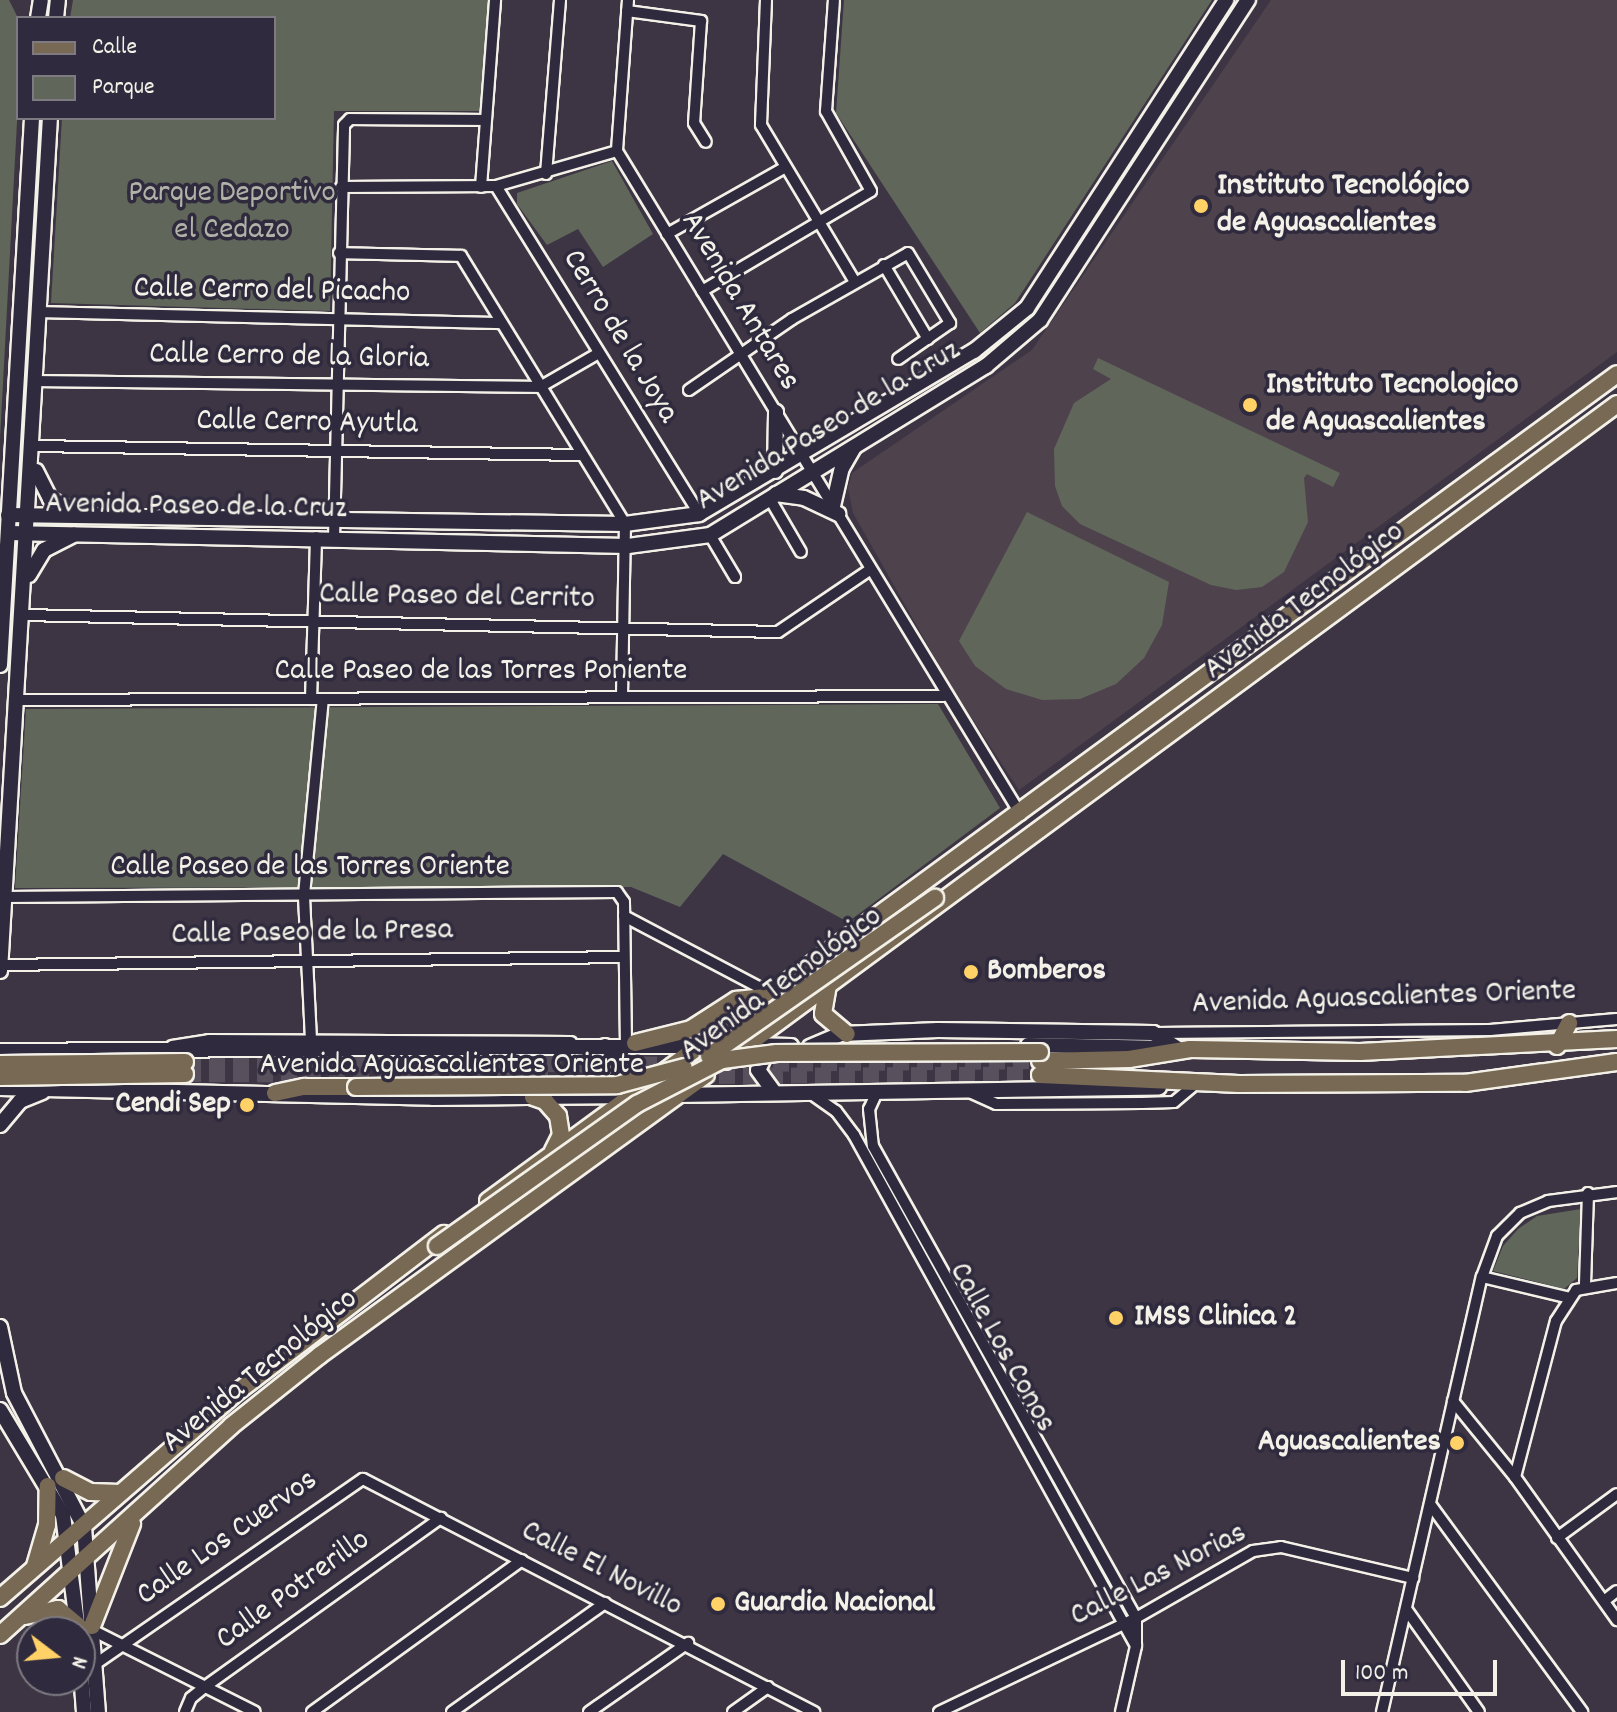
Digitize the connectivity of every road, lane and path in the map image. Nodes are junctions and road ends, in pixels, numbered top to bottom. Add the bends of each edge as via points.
1 (495, 0) edge
2 (560, 0) edge
3 (766, 0) edge
4 (834, 0) edge
5 (1226, 0) edge
6 (1248, 0) edge
7 (627, 6) edge
8 (32, 120) edge
9 (50, 120) edge
10 (484, 120) junction
11 (706, 142) dead end
12 (617, 151) junction
13 (784, 168) junction
14 (546, 174) junction
15 (496, 186) junction
16 (341, 187) junction
17 (481, 187) junction
18 (819, 223) junction
19 (667, 234) junction
20 (339, 253) junction
21 (884, 265) junction
22 (855, 282) junction
23 (702, 291) junction
24 (42, 312) junction
25 (338, 320) junction
26 (501, 323) junction
27 (928, 339) junction
28 (599, 353) junction
29 (739, 354) junction
30 (898, 359) dead end
31 (1617, 374) edge
32 (38, 381) junction
33 (337, 385) junction
34 (540, 387) junction
35 (689, 390) dead end
36 (1617, 404) edge
37 (776, 412) junction
38 (856, 444) junction
39 (33, 450) junction
40 (336, 450) junction
41 (801, 454) junction
42 (581, 455) junction
43 (775, 471) junction
44 (812, 472) junction
45 (773, 497) junction
46 (835, 510) junction
47 (699, 514) junction
48 (8, 515) junction
49 (29, 515) junction
50 (81, 516) junction
51 (334, 520) junction
52 (625, 524) junction
53 (79, 532) junction
54 (8, 533) junction
55 (28, 533) junction
56 (710, 535) junction
57 (316, 537) junction
58 (334, 538) junction
59 (628, 546) junction
60 (801, 552) dead end
61 (871, 569) junction
62 (735, 577) dead end
63 (24, 587) junction
64 (23, 615) junction
65 (313, 622) junction
66 (625, 627) junction
67 (0, 665) edge
68 (944, 696) junction
69 (622, 697) junction
70 (317, 699) junction
71 (17, 700) junction
72 (1021, 815) junction
73 (1013, 850) junction
74 (304, 895) junction
75 (5, 897) junction
76 (624, 916) junction
77 (624, 957) junction
78 (306, 960) junction
79 (0, 965) edge
80 (0, 971) edge
81 (829, 983) junction
82 (770, 996) junction
83 (1617, 1019) edge
84 (1569, 1023) junction
85 (1153, 1033) junction
86 (847, 1034) junction
87 (1617, 1039) edge
88 (311, 1040) junction
89 (630, 1044) junction
90 (748, 1045) junction
91 (775, 1045) junction
92 (602, 1046) junction
93 (697, 1046) junction
94 (1557, 1046) junction
95 (810, 1047) junction
96 (56, 1048) junction
97 (1096, 1048) junction
98 (1184, 1049) junction
99 (0, 1051) edge
100 (159, 1051) junction
101 (1617, 1062) edge
102 (1040, 1063) junction
103 (0, 1064) edge
104 (0, 1077) edge
105 (1239, 1084) junction
106 (0, 1088) edge
107 (30, 1089) junction
108 (53, 1089) junction
109 (804, 1089) junction
110 (878, 1090) junction
111 (773, 1091) junction
112 (275, 1093) junction
113 (677, 1095) junction
114 (601, 1096) junction
115 (631, 1096) junction
116 (533, 1097) junction
117 (0, 1125) edge
118 (551, 1153) junction
119 (1617, 1192) edge
120 (1588, 1193) junction
121 (394, 1273) junction
122 (1482, 1277) junction
123 (1617, 1283) edge
124 (1585, 1284) junction
125 (1570, 1298) junction
126 (0, 1327) edge
127 (1005, 1376) junction
128 (992, 1385) junction
129 (1453, 1401) junction
130 (0, 1410) edge
131 (1515, 1477) junction
132 (363, 1479) joint
133 (56, 1482) junction
134 (120, 1493) junction
135 (1617, 1494) edge
136 (144, 1504) junction
137 (1430, 1504) junction
138 (441, 1518) junction
139 (84, 1527) junction
140 (1557, 1538) junction
141 (70, 1540) junction
142 (90, 1554) junction
143 (522, 1560) junction
144 (35, 1566) junction
145 (73, 1569) junction
146 (1413, 1578) junction
147 (1617, 1591) edge
148 (0, 1598) edge
149 (1604, 1601) junction
150 (605, 1603) junction
151 (1406, 1609) junction
152 (22, 1616) edge
153 (28, 1616) edge
154 (68, 1616) edge
155 (83, 1616) edge
156 (86, 1616) edge
157 (90, 1616) edge
158 (1136, 1618) junction
159 (1617, 1620) edge
160 (16, 1621) edge
161 (1123, 1624) junction
162 (96, 1632) edge
163 (0, 1635) edge
164 (123, 1643) junction
165 (688, 1643) junction
166 (1136, 1646) junction
167 (96, 1657) edge
168 (206, 1686) junction
169 (768, 1687) junction
170 (185, 1712) edge
171 (255, 1712) edge
172 (312, 1712) edge
173 (452, 1712) edge
174 (589, 1712) edge
175 (733, 1712) edge
176 (814, 1712) edge
177 (939, 1712) edge
178 (1121, 1712) edge
179 (1382, 1712) edge
180 (1479, 1712) edge
181 (1582, 1712) edge

1 - 10 street
2 - 14 street
3 - 13 street via 761,125
4 - 18 street via 826,111 871,191
5 - 41 main road, Avenida Paseo de la Cruz via 1027,308 974,351
6 - 38 main road, Avenida Paseo de la Cruz via 1040,320 986,366
7 - 11 street via 701,21 694,123
7 - 12 street
8 - 48 main road
9 - 24 main road
10 - 16 street via 346,120
10 - 17 street
12 - 14 street
12 - 19 street, Avenida Antares
13 - 18 street
13 - 19 street
14 - 15 street
15 - 17 street
15 - 28 street, Cerro de la Joya
16 - 17 street
16 - 20 street
18 - 22 street
18 - 23 street
19 - 23 street, Avenida Antares
20 - 25 street
20 - 26 street via 461,256
21 - 22 street
21 - 27 street
21 - 27 street via 908,253 949,319 947,327
22 - 29 street
23 - 29 street, Avenida Antares
24 - 25 street, Calle Cerro del Picacho
24 - 32 main road
25 - 26 street, Calle Cerro del Picacho
25 - 33 street
26 - 34 street
27 - 30 street
28 - 34 street
28 - 47 street, Cerro de la Joya
29 - 35 street
29 - 37 street, Avenida Antares
31 - 72 main road, Avenida Tecnológico
32 - 33 street, Calle Cerro de la Gloria
32 - 39 main road
33 - 34 street, Calle Cerro de la Gloria
33 - 40 street
34 - 42 street
36 - 73 main road, Avenida Tecnológico
37 - 41 street, Avenida Antares
37 - 43 main road
38 - 44 main road, Avenida Paseo de la Cruz
38 - 46 main road via 842,468
39 - 40 street, Calle Cerro Ayutla
39 - 49 main road
39 - 50 main road via 43,491
40 - 42 street, Calle Cerro Ayutla
40 - 51 street
41 - 43 main road, Avenida Paseo de la Cruz
41 - 44 street, Avenida Antares
42 - 52 street
43 - 47 main road, Avenida Paseo de la Cruz
44 - 45 main road, Avenida Paseo de la Cruz
44 - 46 street, Avenida Antares
45 - 46 main road via 804,498
45 - 56 main road, Avenida Paseo de la Cruz
45 - 60 street
46 - 61 street, Avenida Antares
47 - 52 main road, Avenida Paseo de la Cruz
48 - 49 main road, Avenida Paseo de la Cruz
48 - 54 main road
49 - 50 main road, Avenida Paseo de la Cruz
49 - 55 main road
50 - 51 main road, Avenida Paseo de la Cruz
51 - 52 main road, Avenida Paseo de la Cruz
51 - 58 street
52 - 59 street
53 - 55 main road, Avenida Paseo de la Cruz
53 - 57 main road, Avenida Paseo de la Cruz
53 - 63 main road via 44,550
54 - 55 main road, Avenida Paseo de la Cruz
54 - 67 main road
55 - 63 main road
56 - 59 main road, Avenida Paseo de la Cruz
56 - 62 street
57 - 58 main road, Avenida Paseo de la Cruz
57 - 65 street
58 - 59 main road, Avenida Paseo de la Cruz
59 - 66 street
61 - 66 street, Calle Paseo del Cerrito via 778,632
61 - 68 street, Avenida Antares
63 - 64 main road
64 - 65 street, Calle Paseo del Cerrito
64 - 71 main road
65 - 66 street, Calle Paseo del Cerrito
65 - 70 street
66 - 69 street
68 - 69 street, Calle Paseo de las Torres Poniente
68 - 72 street, Avenida Antares
69 - 70 street, Calle Paseo de las Torres Poniente
70 - 71 street, Calle Paseo de las Torres Poniente
70 - 74 street
71 - 75 main road
72 - 82 main road, Avenida Tecnológico
73 - 81 main road, Avenida Tecnológico
73 - 112 main road, bridge via 998,852 727,1046 674,1071 617,1085 304,1087
74 - 75 street, Calle Paseo de las Torres Oriente
74 - 76 street, Calle Paseo de las Torres Oriente via 617,892
74 - 78 street
75 - 79 main road
76 - 77 street
76 - 82 street
77 - 78 street, Calle Paseo de la Presa
77 - 89 street
78 - 79 street, Calle Paseo de la Presa
78 - 88 street
79 - 80 main road
81 - 86 main road via 823,1014
81 - 90 main road, Avenida Tecnológico
82 - 89 main road via 736,1000 691,1029
82 - 93 main road, Avenida Tecnológico
83 - 84 street, Avenida Aguascalientes Oriente
84 - 85 street, Avenida Aguascalientes Oriente via 1476,1031
84 - 94 main road
85 - 86 main road, Avenida Aguascalientes Oriente
85 - 98 main road, Avenida Aguascalientes Oriente
86 - 95 main road, Avenida Aguascalientes Oriente
87 - 94 main road, Avenida Aguascalientes Oriente
88 - 92 street, Avenida Aguascalientes Oriente via 558,1040
88 - 100 street, Avenida Aguascalientes Oriente via 196,1041
89 - 92 main road, Avenida Aguascalientes Oriente
89 - 93 main road, Avenida Aguascalientes Oriente
90 - 91 main road, Avenida Aguascalientes Oriente
90 - 93 main road, Avenida Aguascalientes Oriente
90 - 113 main road, Avenida Tecnológico
91 - 95 main road, Avenida Aguascalientes Oriente
91 - 111 main road via 763,1055 758,1070
92 - 100 main road, Avenida Aguascalientes Oriente
92 - 114 main road via 620,1071 614,1086
93 - 115 main road, Avenida Tecnológico
94 - 98 main road, Avenida Aguascalientes Oriente via 1360,1052
95 - 97 main road, Avenida Aguascalientes Oriente
96 - 99 main road, Avenida Aguascalientes Oriente
96 - 100 main road, Avenida Aguascalientes Oriente
96 - 107 main road via 26,1066 24,1078
97 - 98 main road, Avenida Aguascalientes Oriente
97 - 102 main road
98 - 102 main road, Avenida Aguascalientes Oriente via 1129,1059
101 - 105 main road, Avenida Aguascalientes Oriente via 1465,1083
102 - 105 main road, Avenida Aguascalientes Oriente
102 - 121 main road, bridge via 777,1053 722,1060 637,1104
103 - 104 main road, bridge via 185,1068
105 - 110 main road, Avenida Aguascalientes Oriente
106 - 107 main road, Avenida Aguascalientes Oriente
107 - 108 main road, Avenida Aguascalientes Oriente
108 - 112 main road, Avenida Aguascalientes Oriente
108 - 117 main road via 20,1101
109 - 110 main road, Avenida Aguascalientes Oriente
109 - 111 main road, Avenida Aguascalientes Oriente
109 - 128 street, Calle Los Conos via 836,1111 854,1135
110 - 127 street, Calle Los Conos via 869,1109 873,1146
111 - 113 main road, Avenida Aguascalientes Oriente
112 - 116 main road, Avenida Aguascalientes Oriente
113 - 115 main road, Avenida Aguascalientes Oriente
113 - 136 main road, Avenida Tecnológico via 320,1355
114 - 115 main road, Avenida Aguascalientes Oriente
114 - 116 main road, Avenida Aguascalientes Oriente
115 - 118 main road, Avenida Tecnológico
116 - 118 main road via 551,1105 560,1122 559,1142
118 - 121 main road, Avenida Tecnológico
119 - 120 street
120 - 122 street via 1520,1213 1497,1236
120 - 124 street
121 - 134 main road, Avenida Tecnológico via 232,1396
122 - 125 street
122 - 129 street
123 - 124 street
124 - 125 street
125 - 131 street via 1556,1321
126 - 133 main road via 14,1393
127 - 128 street
127 - 158 street, Calle Los Conos
128 - 161 street, Calle Los Conos
129 - 131 street
129 - 137 street
130 - 133 main road
131 - 140 street
132 - 138 street, Calle El Novillo
132 - 164 street, Calle Los Cuervos
133 - 134 main road
133 - 139 main road
133 - 141 main road
133 - 144 main road
134 - 139 main road, Avenida Tecnológico
135 - 140 street
136 - 142 main road, Avenida Tecnológico
136 - 157 main road via 123,1538
137 - 146 street
137 - 181 street
138 - 143 street, Calle El Novillo
138 - 168 street, Calle Potrerillo
139 - 141 main road, Avenida Tecnológico
139 - 142 main road
140 - 149 street
141 - 144 main road, Avenida Tecnológico
141 - 145 main road
142 - 145 main road, Avenida Tecnológico
142 - 156 main road
143 - 150 street, Calle El Novillo
143 - 172 street
144 - 148 main road, Avenida Tecnológico
145 - 152 main road, Avenida Tecnológico
145 - 155 main road
146 - 151 street
146 - 158 street, Calle Las Norias via 1281,1547 1253,1551
147 - 149 street
149 - 159 street
150 - 165 street, Calle El Novillo
150 - 173 street
151 - 179 street
151 - 180 street
153 - 154 main road via 58,1609
158 - 161 street, Calle Las Norias
158 - 166 street, Calle Los Conos
160 - 163 main road, Avenida Tecnológico
161 - 166 street, Calle Los Conos
161 - 177 street, Calle Las Norias
162 - 164 street
164 - 167 street, Calle Los Cuervos
164 - 168 street
165 - 169 street, Calle El Novillo
165 - 174 street
166 - 178 street, Calle Los Conos
168 - 170 street, Calle Potrerillo via 191,1698
168 - 171 street
169 - 175 street
169 - 176 street, Calle El Novillo

